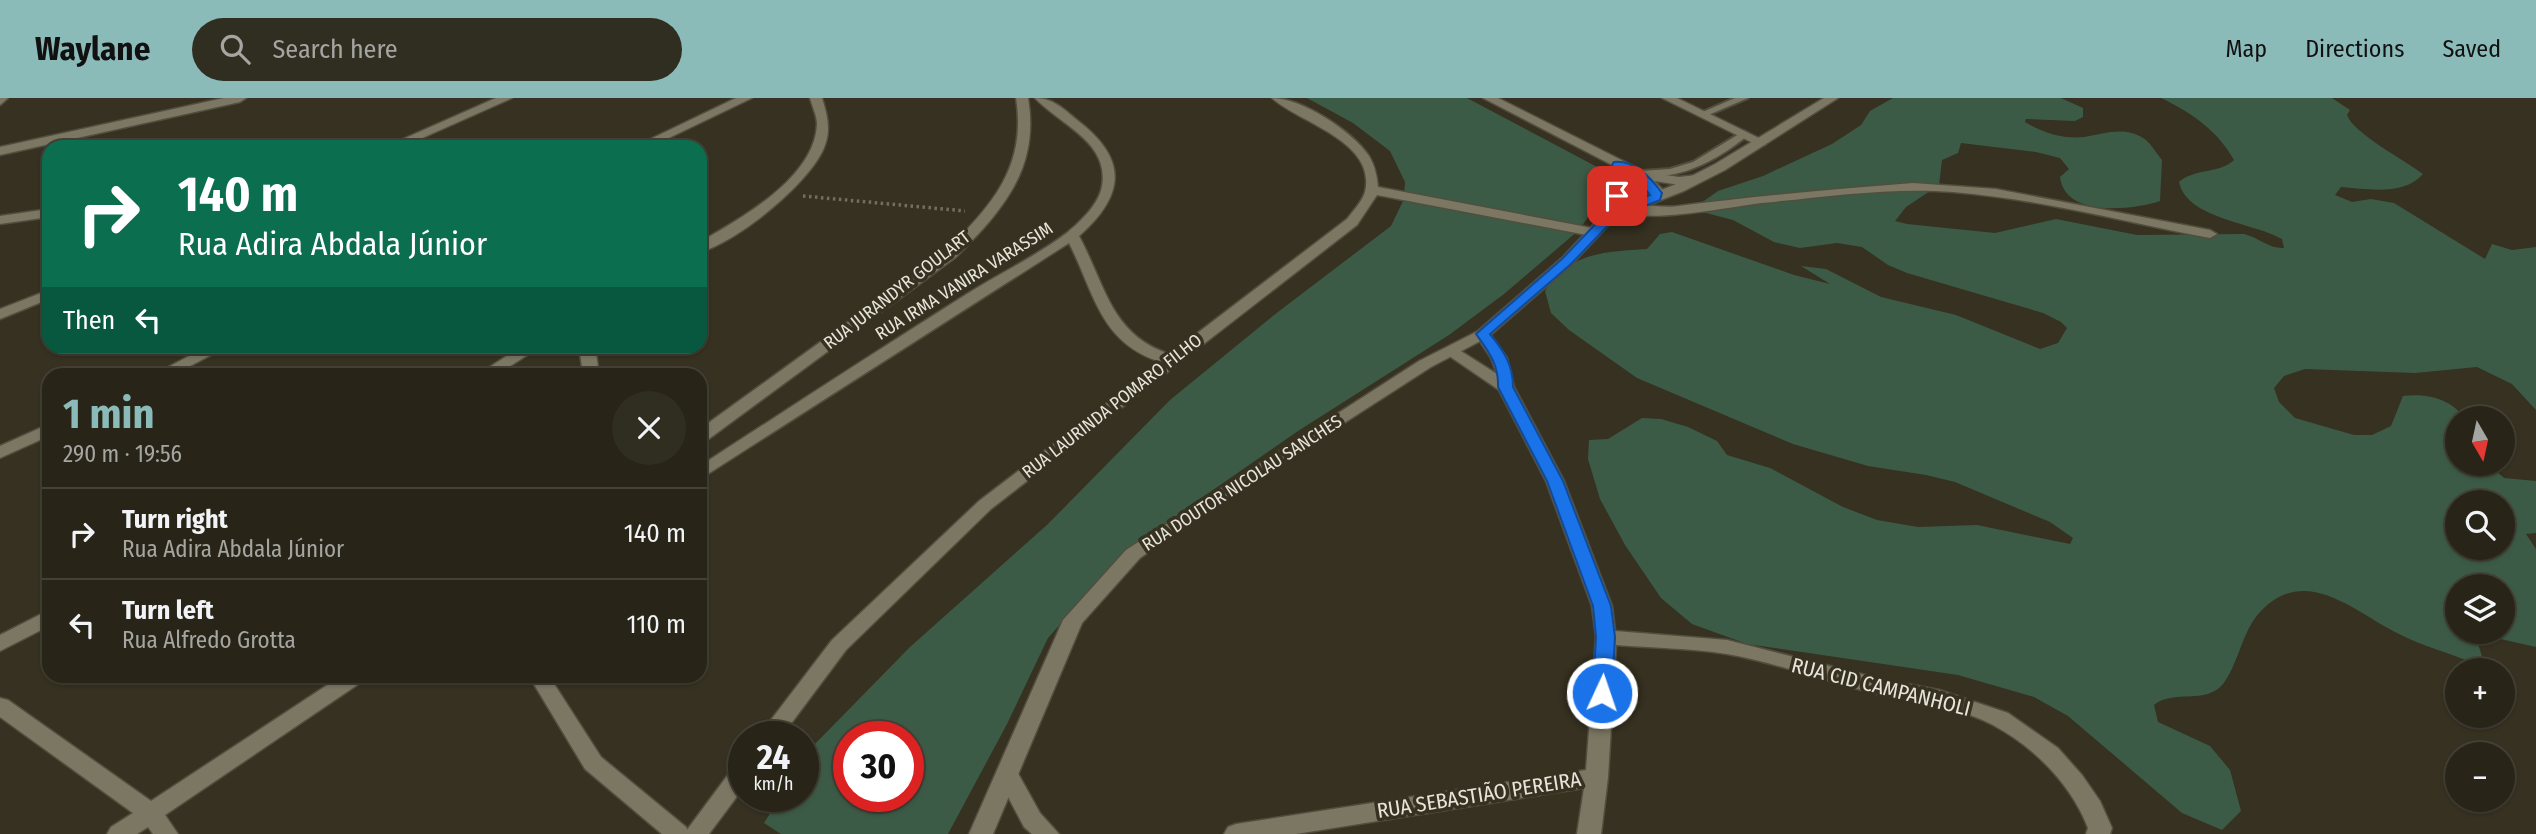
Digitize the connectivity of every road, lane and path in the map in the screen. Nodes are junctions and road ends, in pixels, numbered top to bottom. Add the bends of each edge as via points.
1 (240, 98) edge
2 (506, 98) edge
3 (747, 98) edge
4 (816, 98) edge
5 (1022, 98) edge
6 (1041, 98) edge
7 (1278, 98) edge
8 (1489, 98) edge
9 (1668, 98) edge
10 (1743, 98) edge
11 (1832, 98) edge
12 (1703, 114) junction
13 (1744, 134) junction
14 (50, 140) edge
15 (407, 140) edge
16 (655, 140) edge
17 (42, 142) edge
18 (1761, 142) junction
19 (0, 151) edge
20 (1618, 165) junction
21 (1640, 174) junction
22 (1697, 179) junction
23 (1372, 190) junction
24 (782, 194) junction
25 (1655, 197) junction
26 (1627, 209) junction
27 (42, 214) edge
28 (990, 214) junction
29 (1610, 215) junction
30 (0, 220) edge
31 (1592, 232) junction
32 (2210, 234) dead end
33 (1072, 235) junction
34 (707, 244) edge
35 (42, 297) edge
36 (0, 314) edge
37 (1483, 334) junction
38 (1450, 351) junction
39 (204, 354) edge
40 (520, 354) edge
41 (1171, 360) junction
42 (175, 368) edge
43 (496, 368) edge
44 (1506, 387) junction
45 (42, 432) edge
46 (707, 432) edge
47 (0, 453) edge
48 (707, 469) edge
49 (42, 621) edge
50 (1606, 637) junction
51 (0, 644) edge
52 (345, 683) edge
53 (542, 683) edge
54 (0, 706) edge
55 (781, 721) edge
56 (1007, 774) junction
57 (1597, 777) junction
58 (728, 791) edge
59 (150, 813) junction
60 (119, 834) edge
61 (166, 834) edge
62 (678, 834) edge
63 (696, 834) edge
64 (982, 834) edge
65 (1047, 834) edge
66 (1236, 834) edge
67 (1589, 834) edge
68 (2098, 834) edge

1 - 14 street
2 - 15 street
3 - 16 street
4 - 24 street via 824,121 820,143
5 - 28 street, RUA JURANDYR GOULART via 1027,131 1024,155
6 - 33 street, RUA IRMA VANIRA VARASSIM via 1091,138 1102,150 1109,170 1104,196
7 - 23 street via 1333,129 1361,153
8 - 20 street
9 - 12 street
10 - 12 lane
11 - 18 street
12 - 13 street
13 - 18 street
13 - 21 lane via 1710,160 1685,170
17 - 19 street
18 - 22 street
20 - 21 street
20 - 29 street via 1625,184 1609,207
21 - 22 street
21 - 25 street via 1655,189
22 - 25 street
23 - 31 street
23 - 41 street, RUA LAURINDA POMARO FILHO via 1352,222
24 - 28 path
24 - 34 street
25 - 26 street
26 - 29 street
26 - 32 street via 1667,212 1760,198 1951,188
27 - 30 street
28 - 46 street, RUA JURANDYR GOULART via 951,254
29 - 31 street, RUA DOUTOR NICOLAU SANCHES
31 - 37 street, RUA DOUTOR NICOLAU SANCHES via 1567,261
33 - 41 street, RUA IRMA VANIRA VARASSIM via 1114,327 1138,348
33 - 48 street, RUA IRMA VANIRA VARASSIM
35 - 36 street
37 - 38 street, RUA DOUTOR NICOLAU SANCHES
37 - 44 street via 1499,354
38 - 44 street
38 - 56 street, RUA DOUTOR NICOLAU SANCHES via 1133,554 1073,620
39 - 42 street
40 - 43 street
41 - 55 street, RUA LAURINDA POMARO FILHO via 985,505 839,645
44 - 50 street via 1555,481 1602,606
45 - 47 street
49 - 51 street
50 - 57 street
50 - 68 street, RUA CID CAMPANHOLI via 1727,647 1939,698 2000,719 2050,754 2074,781 2092,808
52 - 59 street
53 - 62 street via 593,763
54 - 59 street
56 - 64 street, RUA DOUTOR NICOLAU SANCHES
56 - 65 street via 1032,820
57 - 66 street, RUA SEBASTIÃO PEREIRA
57 - 67 street
58 - 63 street
59 - 60 street
59 - 61 street

